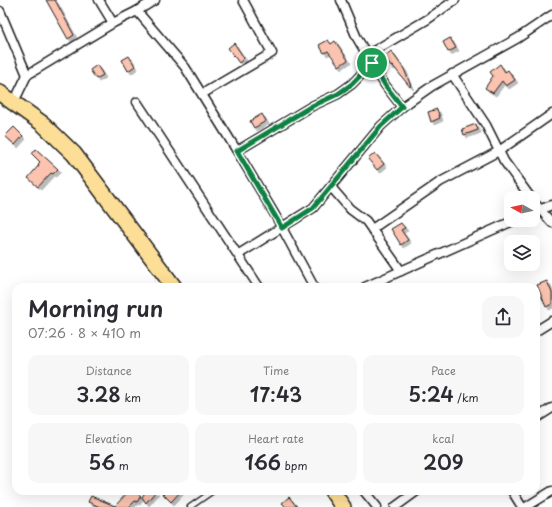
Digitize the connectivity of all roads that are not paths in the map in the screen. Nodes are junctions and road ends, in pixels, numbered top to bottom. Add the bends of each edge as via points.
1 (99, 0) edge
2 (155, 0) edge
3 (243, 0) edge
4 (341, 0) edge
5 (455, 0) edge
6 (137, 11) junction
7 (0, 12) edge
8 (552, 14) edge
9 (113, 23) junction
10 (367, 55) junction
11 (372, 63) junction
12 (452, 74) junction
13 (27, 76) junction
14 (0, 93) edge
15 (202, 94) junction
16 (14, 102) junction
17 (137, 102) dead end
18 (402, 107) junction
19 (552, 114) edge
20 (237, 151) junction
21 (499, 151) junction
22 (331, 187) junction
23 (526, 191) edge
24 (552, 205) edge
25 (540, 209) edge
26 (540, 213) edge
27 (552, 223) edge
28 (504, 225) edge
29 (282, 228) junction
30 (372, 229) junction
31 (239, 254) junction
32 (401, 271) junction
33 (171, 283) edge
34 (257, 283) edge
35 (312, 283) edge
36 (374, 283) edge
37 (552, 321) edge
38 (540, 328) edge
39 (552, 408) edge
40 (540, 416) edge
41 (552, 491) edge
42 (207, 495) edge
43 (335, 495) edge
44 (367, 495) edge
45 (412, 495) edge
46 (514, 495) edge
47 (190, 507) edge
48 (343, 507) edge
49 (377, 507) edge
50 (395, 507) edge
51 (522, 507) edge
52 (526, 507) edge

1 - 9 street
2 - 6 street
3 - 15 street via 272,53
4 - 10 street
5 - 10 street
6 - 9 street
6 - 15 street via 185,67
7 - 13 street
8 - 12 street via 518,38
9 - 13 street
10 - 11 street
11 - 18 street
11 - 20 street via 352,84 338,94 312,106
12 - 18 street
12 - 21 street via 486,125
13 - 16 street
14 - 16 highway
15 - 20 street
16 - 33 highway via 43,124 74,154
17 - 31 street
18 - 22 street via 381,126
19 - 21 street
20 - 29 street
21 - 23 street
21 - 30 street via 440,182
22 - 29 street via 313,208
22 - 30 street
24 - 25 street
26 - 27 street
28 - 32 street
29 - 31 street
29 - 35 street
30 - 32 street
31 - 34 street
32 - 36 street
37 - 38 street
39 - 40 street
41 - 52 street
42 - 47 lane
43 - 48 highway
44 - 49 street
45 - 50 street
46 - 51 street

